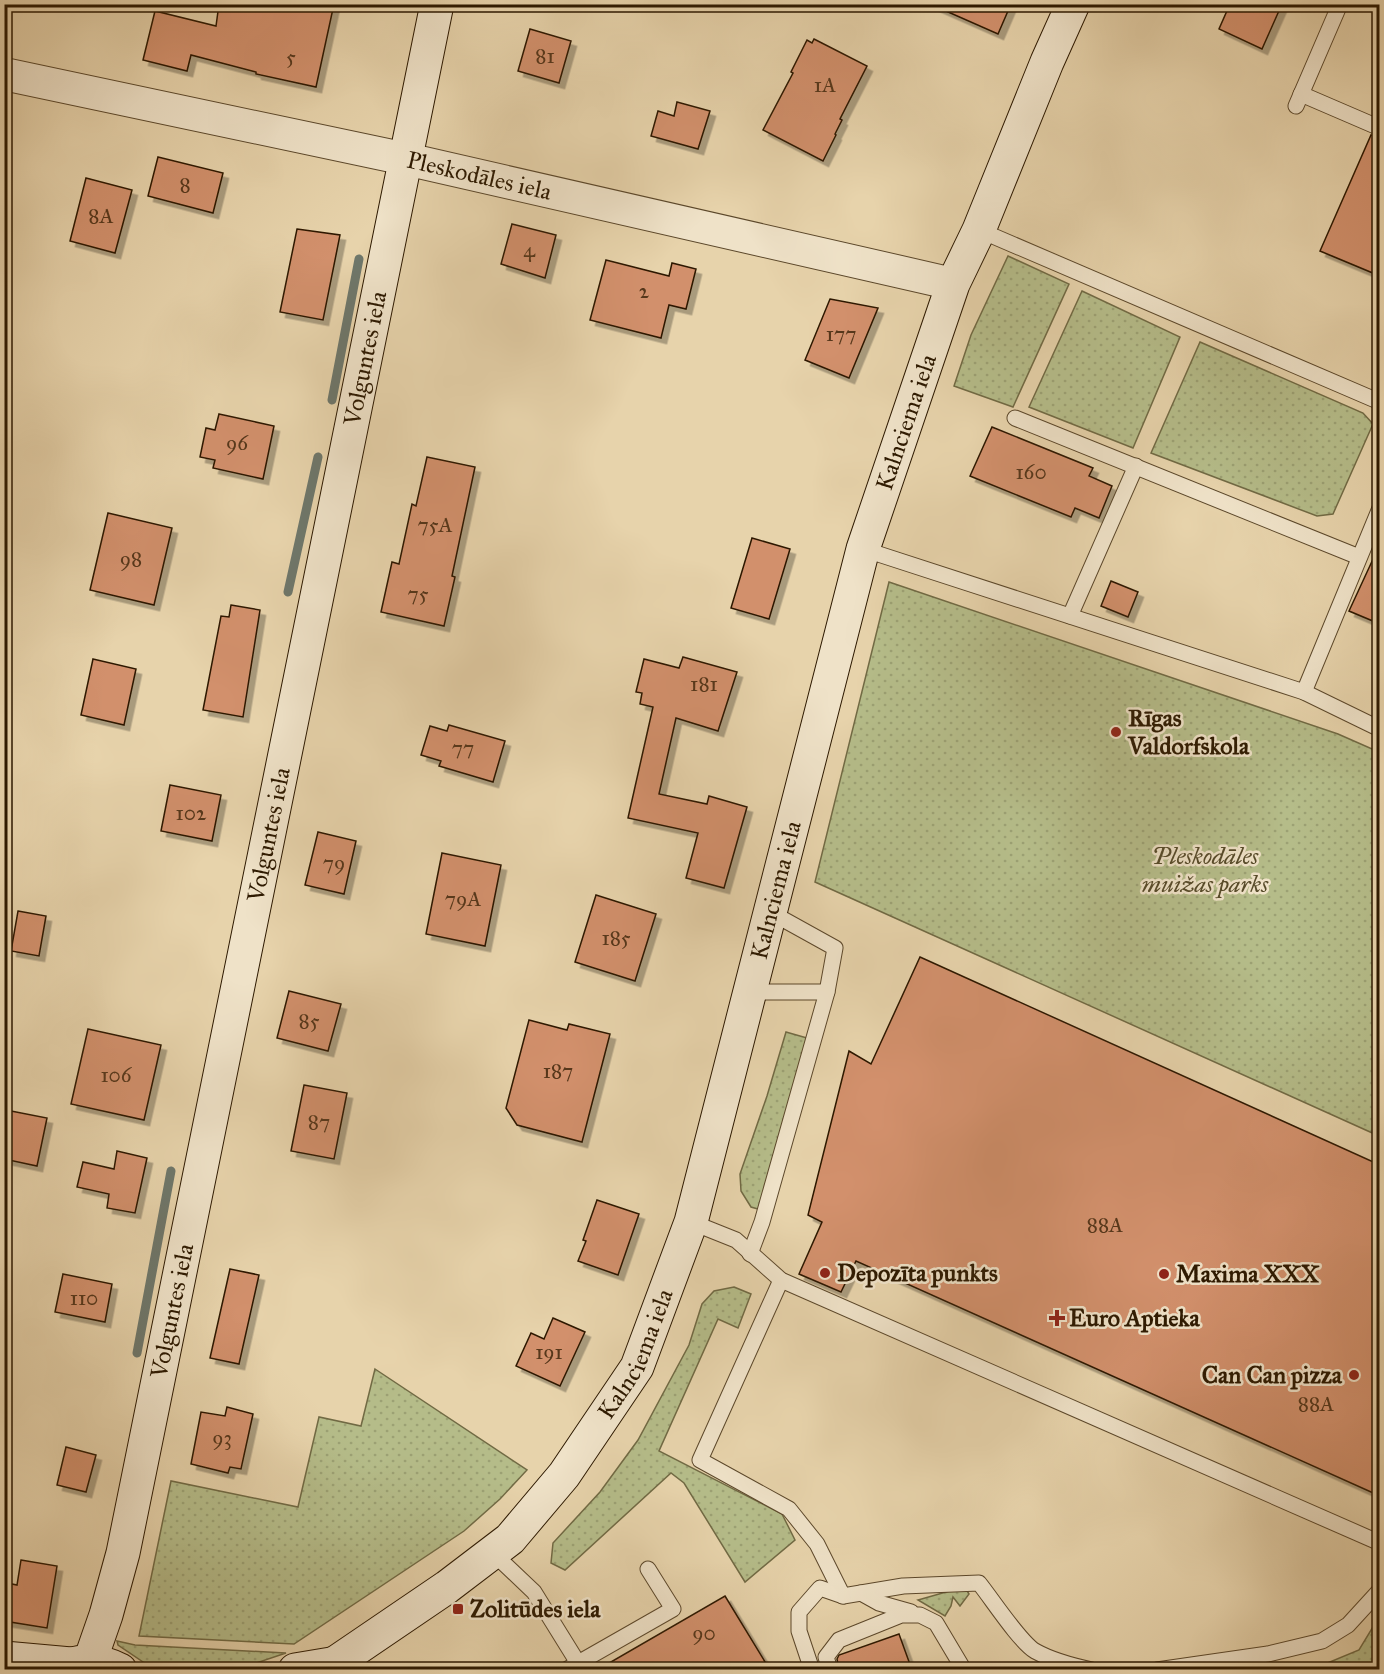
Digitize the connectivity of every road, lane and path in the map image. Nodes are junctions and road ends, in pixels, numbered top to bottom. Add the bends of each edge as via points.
1 (437, 4) edge
2 (1073, 4) edge
3 (1336, 6) edge
4 (4, 75) edge
5 (1380, 128) edge
6 (406, 159) junction
7 (980, 230) junction
8 (953, 284) junction
9 (1380, 402) edge
10 (1015, 418) dead end
11 (1136, 466) junction
12 (1380, 508) edge
13 (863, 549) junction
14 (1359, 557) junction
15 (1070, 616) junction
16 (1304, 692) junction
17 (1380, 729) edge
18 (770, 912) junction
19 (749, 992) junction
20 (827, 992) junction
21 (691, 1222) junction
22 (750, 1254) junction
23 (781, 1280) junction
24 (1380, 1543) edge
25 (493, 1553) junction
26 (648, 1569) dead end
27 (1380, 1590) edge
28 (861, 1593) junction
29 (843, 1596) junction
30 (920, 1615) junction
31 (4, 1658) edge
32 (86, 1666) edge
33 (331, 1666) edge
34 (572, 1666) edge
35 (294, 1670) edge
36 (812, 1670) edge
37 (830, 1670) edge
38 (964, 1670) edge
39 (1092, 1670) edge
40 (1158, 1670) edge

1 - 6 street, Volguntes iela
2 - 7 street, Kalnciema iela
3 - 5 lane via 1299,100
4 - 6 street, Pleskodāles iela
6 - 8 street, Pleskodāles iela
6 - 32 street, Volguntes iela via 123,1553 106,1615
7 - 8 street, Kalnciema iela
7 - 9 lane
8 - 13 street, Kalnciema iela
10 - 11 lane
11 - 14 lane
11 - 15 lane
12 - 14 lane
13 - 15 lane
13 - 18 street, Kalnciema iela
14 - 16 lane
15 - 16 lane
16 - 17 lane
18 - 19 street, Kalnciema iela
18 - 20 lane via 836,948
19 - 20 lane
19 - 21 street, Kalnciema iela
20 - 22 lane
21 - 22 lane via 735,1240
21 - 25 street, Kalnciema iela via 637,1367 564,1475 510,1539
22 - 23 lane
23 - 24 lane
23 - 29 lane via 700,1460 789,1509 817,1544
25 - 33 street, Kalnciema iela
25 - 34 lane via 534,1592
26 - 34 lane via 673,1609
27 - 40 lane via 1348,1625 1322,1641 1268,1654
28 - 29 lane
28 - 30 lane via 879,1603
28 - 39 lane via 903,1586 979,1582 1033,1650
29 - 36 lane via 820,1588 799,1612 799,1630
30 - 37 lane via 901,1615 840,1640 826,1657
30 - 38 lane via 936,1623
31 - 32 street
33 - 35 street

